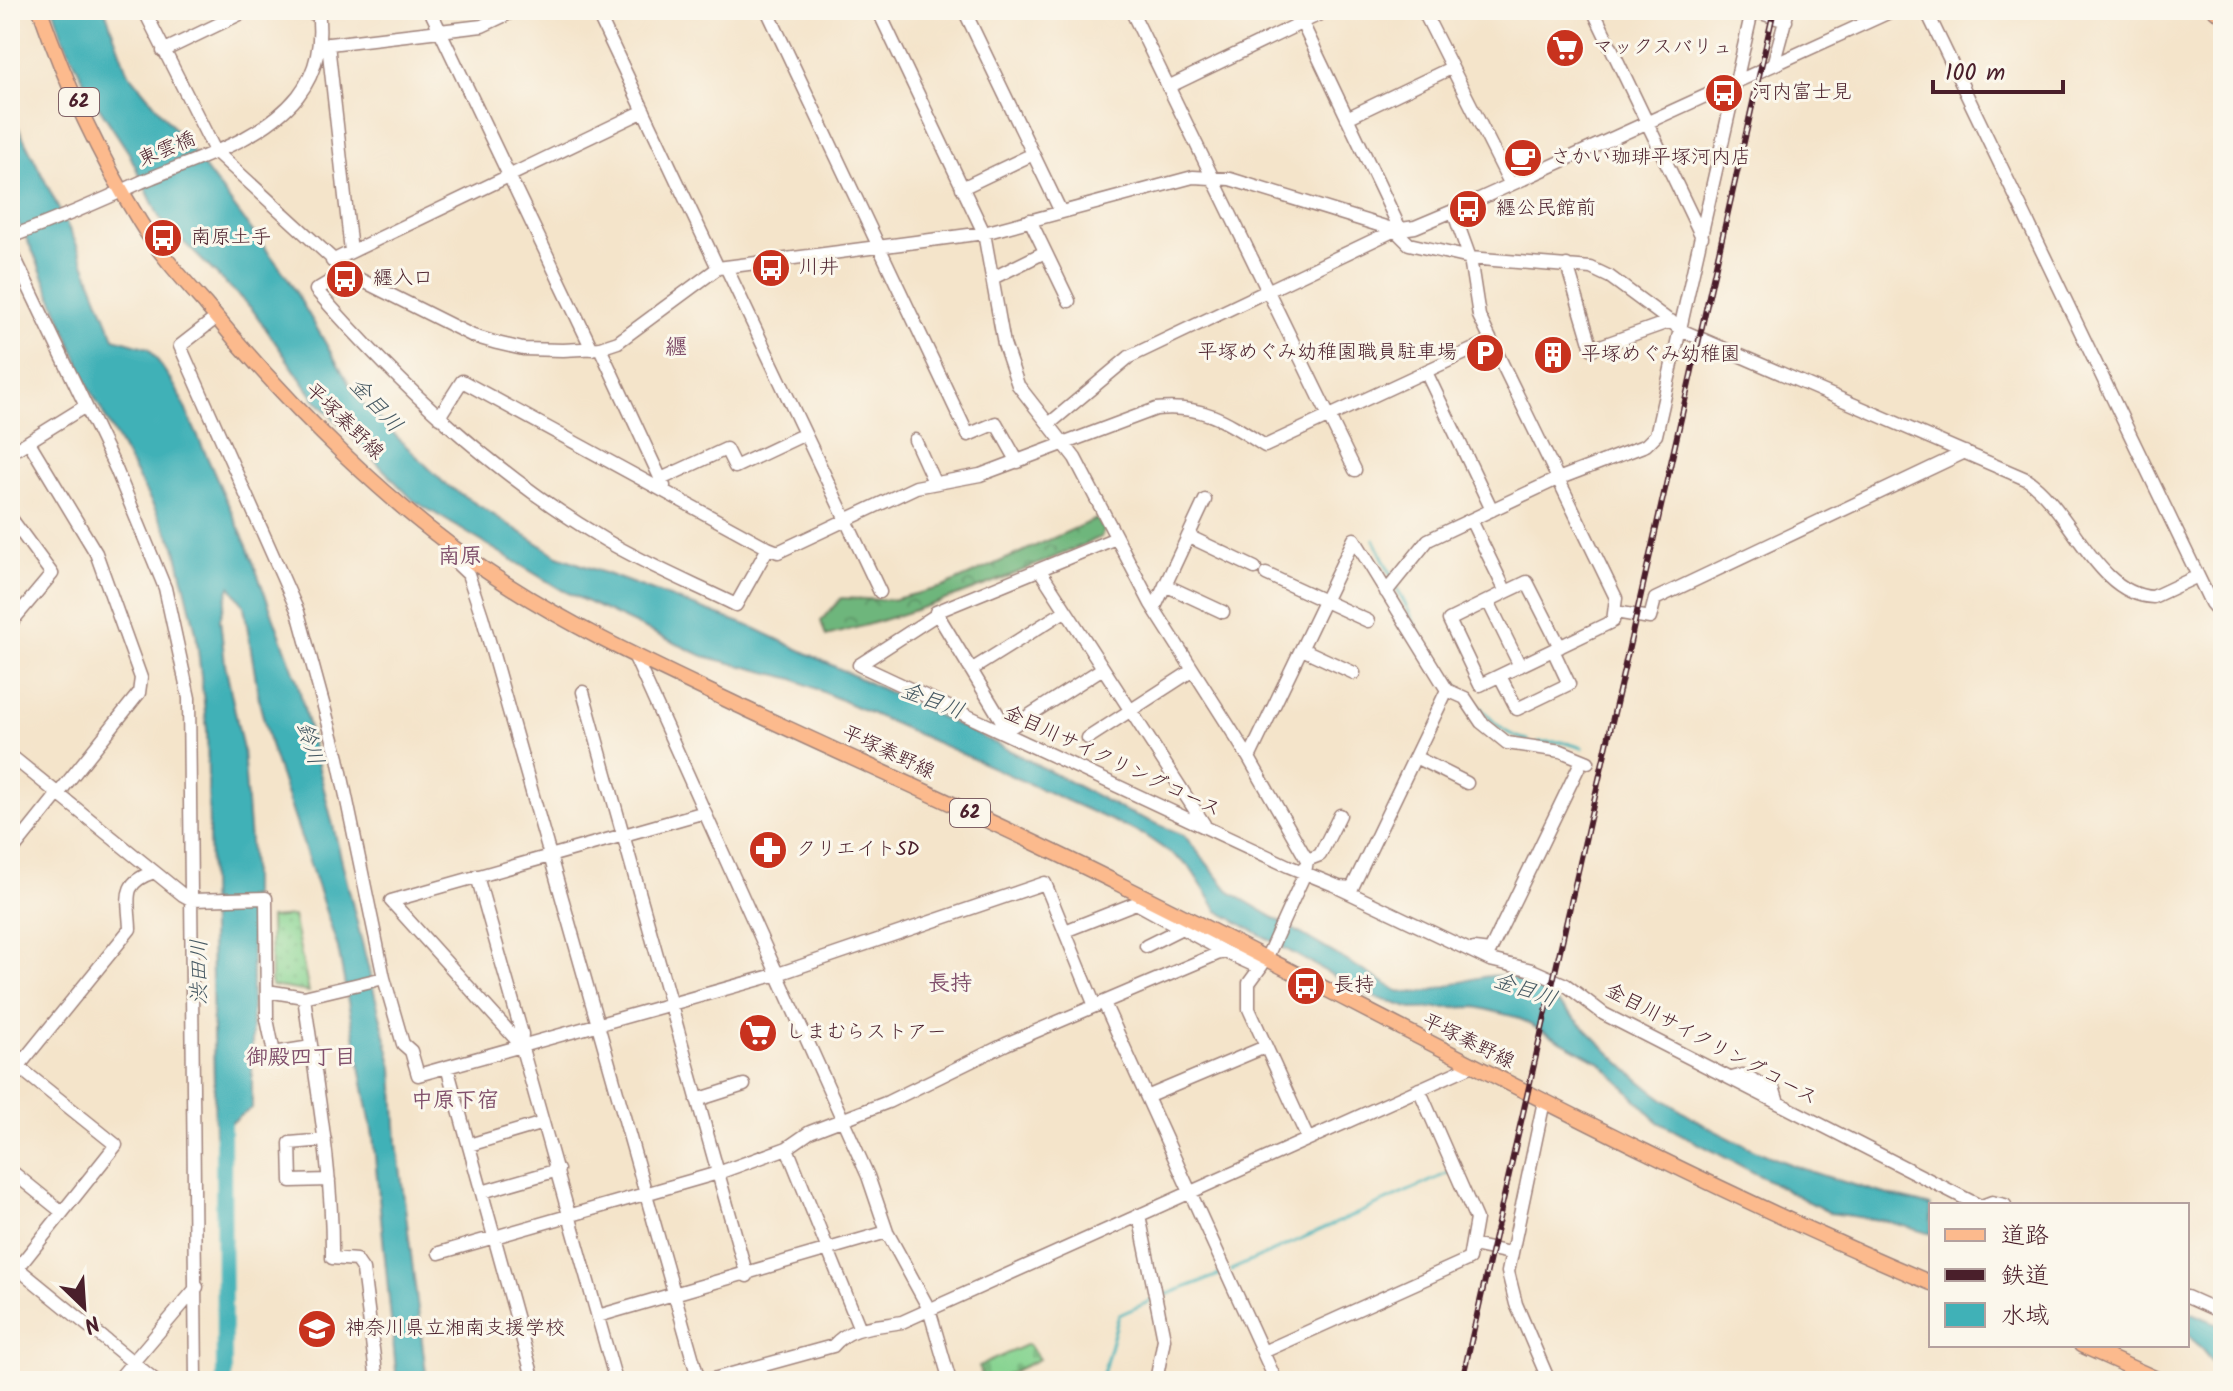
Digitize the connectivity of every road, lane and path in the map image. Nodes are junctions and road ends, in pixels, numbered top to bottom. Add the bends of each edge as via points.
1 (40, 10) edge
2 (144, 10) edge
3 (248, 10) edge
4 (302, 10) edge
5 (430, 10) edge
6 (516, 10) edge
7 (596, 10) edge
8 (767, 10) edge
9 (878, 10) edge
10 (964, 10) edge
11 (1131, 10) edge
12 (1296, 10) edge
13 (1328, 10) edge
14 (1423, 10) edge
15 (1593, 10) edge
16 (1894, 10) edge
17 (1926, 10) edge
18 (2215, 10) edge
19 (1752, 11) edge
20 (319, 13) edge
21 (1787, 15) edge
22 (2223, 16) edge
23 (1302, 23) junction
24 (440, 31) junction
25 (324, 44) junction
26 (163, 51) junction
27 (1773, 65) junction
28 (1451, 68) junction
29 (1736, 81) junction
30 (1168, 87) junction
31 (644, 111) junction
32 (1347, 118) junction
33 (1646, 120) junction
34 (213, 152) junction
35 (1033, 154) junction
36 (509, 176) junction
37 (1212, 178) junction
38 (1510, 183) junction
39 (962, 188) junction
40 (124, 191) junction
41 (1453, 211) junction
42 (1061, 212) junction
43 (1030, 220) junction
44 (1398, 230) junction
45 (984, 233) junction
46 (10, 237) edge
47 (1702, 237) junction
48 (10, 248) edge
49 (879, 249) junction
50 (351, 251) junction
51 (1045, 252) junction
52 (1470, 258) junction
53 (332, 261) junction
54 (1567, 265) junction
55 (722, 268) junction
56 (346, 272) junction
57 (993, 278) junction
58 (1268, 293) junction
59 (1069, 301) dead end
60 (216, 318) junction
61 (1671, 321) junction
62 (1683, 331) junction
63 (1491, 341) junction
64 (596, 349) junction
65 (1426, 372) junction
66 (84, 407) junction
67 (439, 417) junction
68 (1330, 419) junction
69 (1049, 424) junction
70 (805, 434) junction
71 (915, 440) dead end
72 (29, 442) junction
73 (1064, 442) junction
74 (1965, 452) junction
75 (10, 453) edge
76 (1018, 462) junction
77 (1355, 470) dead end
78 (661, 479) junction
79 (1555, 480) junction
80 (934, 482) junction
81 (667, 492) junction
82 (1205, 500) dead end
83 (1492, 510) junction
84 (10, 517) edge
85 (846, 520) junction
86 (1471, 520) junction
87 (1188, 536) junction
88 (1116, 538) junction
89 (446, 543) junction
90 (768, 548) junction
91 (1041, 572) junction
92 (2198, 576) junction
93 (1165, 585) junction
94 (880, 592) dead end
95 (1386, 592) junction
96 (1506, 592) junction
97 (1325, 601) junction
98 (1488, 601) junction
99 (1154, 609) junction
100 (1065, 611) junction
101 (1223, 612) dead end
102 (1616, 612) junction
103 (936, 615) junction
104 (2223, 617) edge
105 (1368, 621) dead end
106 (10, 624) edge
107 (1556, 648) junction
108 (1302, 649) junction
109 (634, 655) junction
110 (1520, 666) junction
111 (1103, 668) junction
112 (971, 670) junction
113 (1193, 670) junction
114 (1354, 673) dead end
115 (1500, 676) junction
116 (1447, 690) junction
117 (583, 692) dead end
118 (1130, 711) junction
119 (1010, 733) junction
120 (1088, 738) dead end
121 (10, 755) edge
122 (1415, 757) junction
123 (1249, 758) junction
124 (1467, 783) dead end
125 (59, 794) junction
126 (705, 812) junction
127 (1340, 815) dead end
128 (1208, 829) junction
129 (623, 835) junction
130 (10, 854) edge
131 (548, 856) junction
132 (1305, 871) junction
133 (154, 872) junction
134 (477, 876) junction
135 (1337, 886) junction
136 (192, 900) junction
137 (1184, 927) junction
138 (1065, 931) junction
139 (1146, 946) dead end
140 (1462, 947) junction
141 (1225, 952) junction
142 (1263, 963) junction
143 (778, 974) junction
144 (384, 978) junction
145 (267, 991) junction
146 (304, 997) junction
147 (670, 1003) junction
148 (1099, 1005) junction
149 (597, 1025) junction
150 (521, 1045) junction
151 (311, 1047) junction
152 (1265, 1047) junction
153 (1471, 1066) junction
154 (447, 1067) junction
155 (13, 1068) edge
156 (744, 1085) dead end
157 (1419, 1089) junction
158 (1149, 1096) junction
159 (697, 1100) junction
160 (1544, 1101) junction
161 (842, 1120) junction
162 (543, 1123) junction
163 (1308, 1139) junction
164 (325, 1140) junction
165 (469, 1145) junction
166 (787, 1148) junction
167 (10, 1170) edge
168 (557, 1170) junction
169 (718, 1173) junction
170 (329, 1180) junction
171 (1192, 1191) junction
172 (482, 1192) junction
173 (646, 1193) junction
174 (1977, 1203) edge
175 (62, 1212) junction
176 (569, 1215) junction
177 (1139, 1215) junction
178 (887, 1232) junction
179 (495, 1238) junction
180 (1472, 1245) junction
181 (830, 1251) junction
182 (439, 1253) dead end
183 (1510, 1253) junction
184 (13, 1270) edge
185 (747, 1276) junction
186 (1929, 1282) edge
187 (197, 1287) junction
188 (676, 1294) junction
189 (2189, 1298) edge
190 (929, 1309) junction
191 (2223, 1313) edge
192 (598, 1316) junction
193 (860, 1329) junction
194 (2085, 1347) edge
195 (1263, 1352) junction
196 (133, 1362) junction
197 (117, 1381) edge
198 (156, 1381) edge
199 (196, 1381) edge
200 (377, 1381) edge
201 (534, 1381) edge
202 (616, 1381) edge
203 (699, 1381) edge
204 (706, 1381) edge
205 (950, 1381) edge
206 (1156, 1381) edge
207 (1276, 1381) edge
208 (1549, 1381) edge
209 (2161, 1381) edge

1 - 40 main road, 平塚秦野線 / 62 via 64,72
2 - 26 street
3 - 26 street
4 - 20 street
5 - 24 street
6 - 24 street via 482,26
7 - 31 street
8 - 49 street
9 - 39 street
10 - 35 street
11 - 30 street
12 - 23 street
13 - 23 street
14 - 28 street
15 - 33 street
16 - 27 street
17 - 92 street
18 - 22 main road
19 - 21 street
19 - 29 street
20 - 25 street
21 - 27 street
23 - 30 street
23 - 32 street
24 - 25 street
24 - 36 street
25 - 34 street, 東雲橋 via 309,80 285,109
25 - 50 street
26 - 34 street
27 - 29 street
28 - 32 street
28 - 38 street
29 - 33 street
29 - 47 street
30 - 37 street
31 - 36 street
31 - 55 street
32 - 44 street
33 - 38 street
33 - 47 street
34 - 40 street, 東雲橋
34 - 53 street
35 - 39 street
35 - 42 street
36 - 50 street
36 - 64 street
37 - 42 street via 1171,182
37 - 44 street
37 - 58 street
38 - 41 street
39 - 45 street
40 - 46 street, 東雲橋
40 - 60 main road, 平塚秦野線 / 62 via 154,242
41 - 44 street
41 - 52 street
42 - 43 street
43 - 45 street
43 - 51 street
44 - 52 street via 1409,244
44 - 58 street
45 - 49 street
45 - 57 street
47 - 62 street
48 - 66 street
49 - 55 street
49 - 76 street via 968,435 996,423
50 - 53 street
51 - 57 street
51 - 59 street
52 - 54 street
52 - 63 street via 1479,316
53 - 56 street
54 - 61 street via 1610,277
54 - 61 street via 1592,349
55 - 64 street via 630,335
55 - 70 street
56 - 64 street via 473,336 523,349
56 - 67 street via 316,290
57 - 69 street via 1012,372
58 - 68 street
58 - 69 street via 1129,357
60 - 89 main road, 平塚秦野線 / 62 via 353,459
60 - 144 street via 180,346 298,612 338,758
61 - 62 street
62 - 74 street
62 - 79 street via 1656,435 1646,445
63 - 65 street
63 - 79 street
64 - 78 street
65 - 68 street
65 - 83 street
66 - 72 street
66 - 136 street via 154,560 181,651 189,698
67 - 81 street via 462,381
67 - 90 street via 500,469 577,522 736,605
68 - 73 street via 1265,446 1216,414 1172,407
68 - 77 street
69 - 73 street
70 - 78 street via 735,467 726,449
70 - 85 street
71 - 80 street
72 - 75 street
72 - 125 street via 96,553 141,678 139,693
73 - 76 street
73 - 88 street
74 - 92 street via 2040,488 2099,566 2131,590 2153,597
74 - 102 street via 1655,599 1650,618
76 - 80 street
78 - 81 street
79 - 83 street
79 - 102 street via 1616,598
80 - 85 street
81 - 90 street
82 - 87 street
83 - 86 street
84 - 106 street via 52,574
85 - 90 street via 778,552
85 - 94 street
86 - 95 street via 1428,540
86 - 96 street
87 - 93 street
87 - 97 street
88 - 91 street
88 - 99 street
89 - 109 main road, 平塚秦野線 / 62 via 543,606
89 - 131 street via 446,553 468,574 482,616
91 - 100 street
91 - 103 street
92 - 104 street
93 - 99 street
93 - 101 street
95 - 97 street via 1354,539
95 - 116 street
96 - 98 street
96 - 107 street via 1527,582
97 - 105 street
97 - 108 street
98 - 110 street
98 - 115 street via 1449,620 1480,685
99 - 113 street
100 - 111 street
100 - 112 street
102 - 107 street via 1613,621
103 - 112 street
103 - 119 street, 金目川サイクリングコース via 859,665
107 - 110 street
107 - 115 street via 1569,684 1517,709
108 - 114 street
108 - 123 street
109 - 126 street
109 - 142 main road, 平塚秦野線 / 62 via 1113,881
110 - 115 street
111 - 118 street
111 - 119 street
112 - 119 street
113 - 118 street
113 - 123 street
116 - 122 street
116 - 140 street via 1465,698 1481,722 1507,743 1561,751 1585,761 1490,951
117 - 129 street
118 - 120 street
118 - 128 street
119 - 128 street, 金目川サイクリングコース
121 - 125 street
122 - 124 street
122 - 135 street via 1352,888
123 - 132 street
125 - 130 street
125 - 133 street
126 - 129 street
126 - 143 street
127 - 132 street via 1320,855
128 - 132 street, 金目川サイクリングコース
129 - 131 street
129 - 147 street
131 - 134 street
131 - 149 street
132 - 135 street, 金目川サイクリングコース
132 - 142 street
133 - 136 street
133 - 155 street via 136,878 129,889 130,929
134 - 150 street
134 - 150 street via 391,901
135 - 140 street, 金目川サイクリングコース
136 - 145 street via 266,898
136 - 187 street
137 - 138 street via 1136,903
137 - 139 street
137 - 141 street
138 - 143 street via 1045,883
138 - 148 street
140 - 174 street, 金目川サイクリングコース via 1566,985 1599,1010 1626,1016 1648,1036 1732,1078 1743,1075 1774,1090 1778,1103 1862,1148 1872,1144 1913,1167 1915,1175
141 - 142 street
141 - 148 street
142 - 152 street via 1250,980 1248,1005
142 - 153 main road, 平塚秦野線 / 62
143 - 147 street
143 - 161 street
144 - 146 street
144 - 154 street via 418,1075
145 - 146 street
145 - 151 street via 274,1053
146 - 151 street
147 - 149 street
147 - 159 street
148 - 158 street
148 - 161 street
149 - 150 street
149 - 173 street
150 - 154 street
150 - 162 street
151 - 164 street via 324,1089
152 - 158 street
152 - 163 street
153 - 157 street
153 - 160 main road, 平塚秦野線 / 62
154 - 165 street
155 - 175 street via 116,1145
156 - 159 street
157 - 163 street
157 - 180 street via 1476,1219
158 - 171 street
159 - 169 street
160 - 183 street
160 - 186 main road, 平塚秦野線 / 62
161 - 166 street
161 - 178 street
162 - 165 street
162 - 168 street
163 - 171 street
164 - 170 street
164 - 170 street via 290,1143 291,1181
165 - 172 street
166 - 169 street
166 - 181 street
167 - 175 street
168 - 172 street
168 - 176 street
169 - 173 street
169 - 185 street
170 - 200 street via 332,1258 356,1260 363,1270
171 - 177 street
171 - 195 street
172 - 179 street
173 - 176 street
173 - 188 street
175 - 184 street
176 - 179 street
176 - 192 street
177 - 190 street
177 - 206 street via 1164,1339
178 - 181 street
178 - 190 street
179 - 182 street
179 - 201 street
180 - 183 street
180 - 195 street via 1469,1259
181 - 185 street
181 - 193 street
183 - 208 street via 1510,1287
184 - 196 street
185 - 188 street
187 - 196 street
187 - 199 street
188 - 192 street
188 - 203 street
189 - 191 street
190 - 193 street via 902,1322
190 - 205 street
192 - 202 street
193 - 204 street via 833,1346
194 - 209 main road
195 - 207 street
196 - 197 street
196 - 198 street

